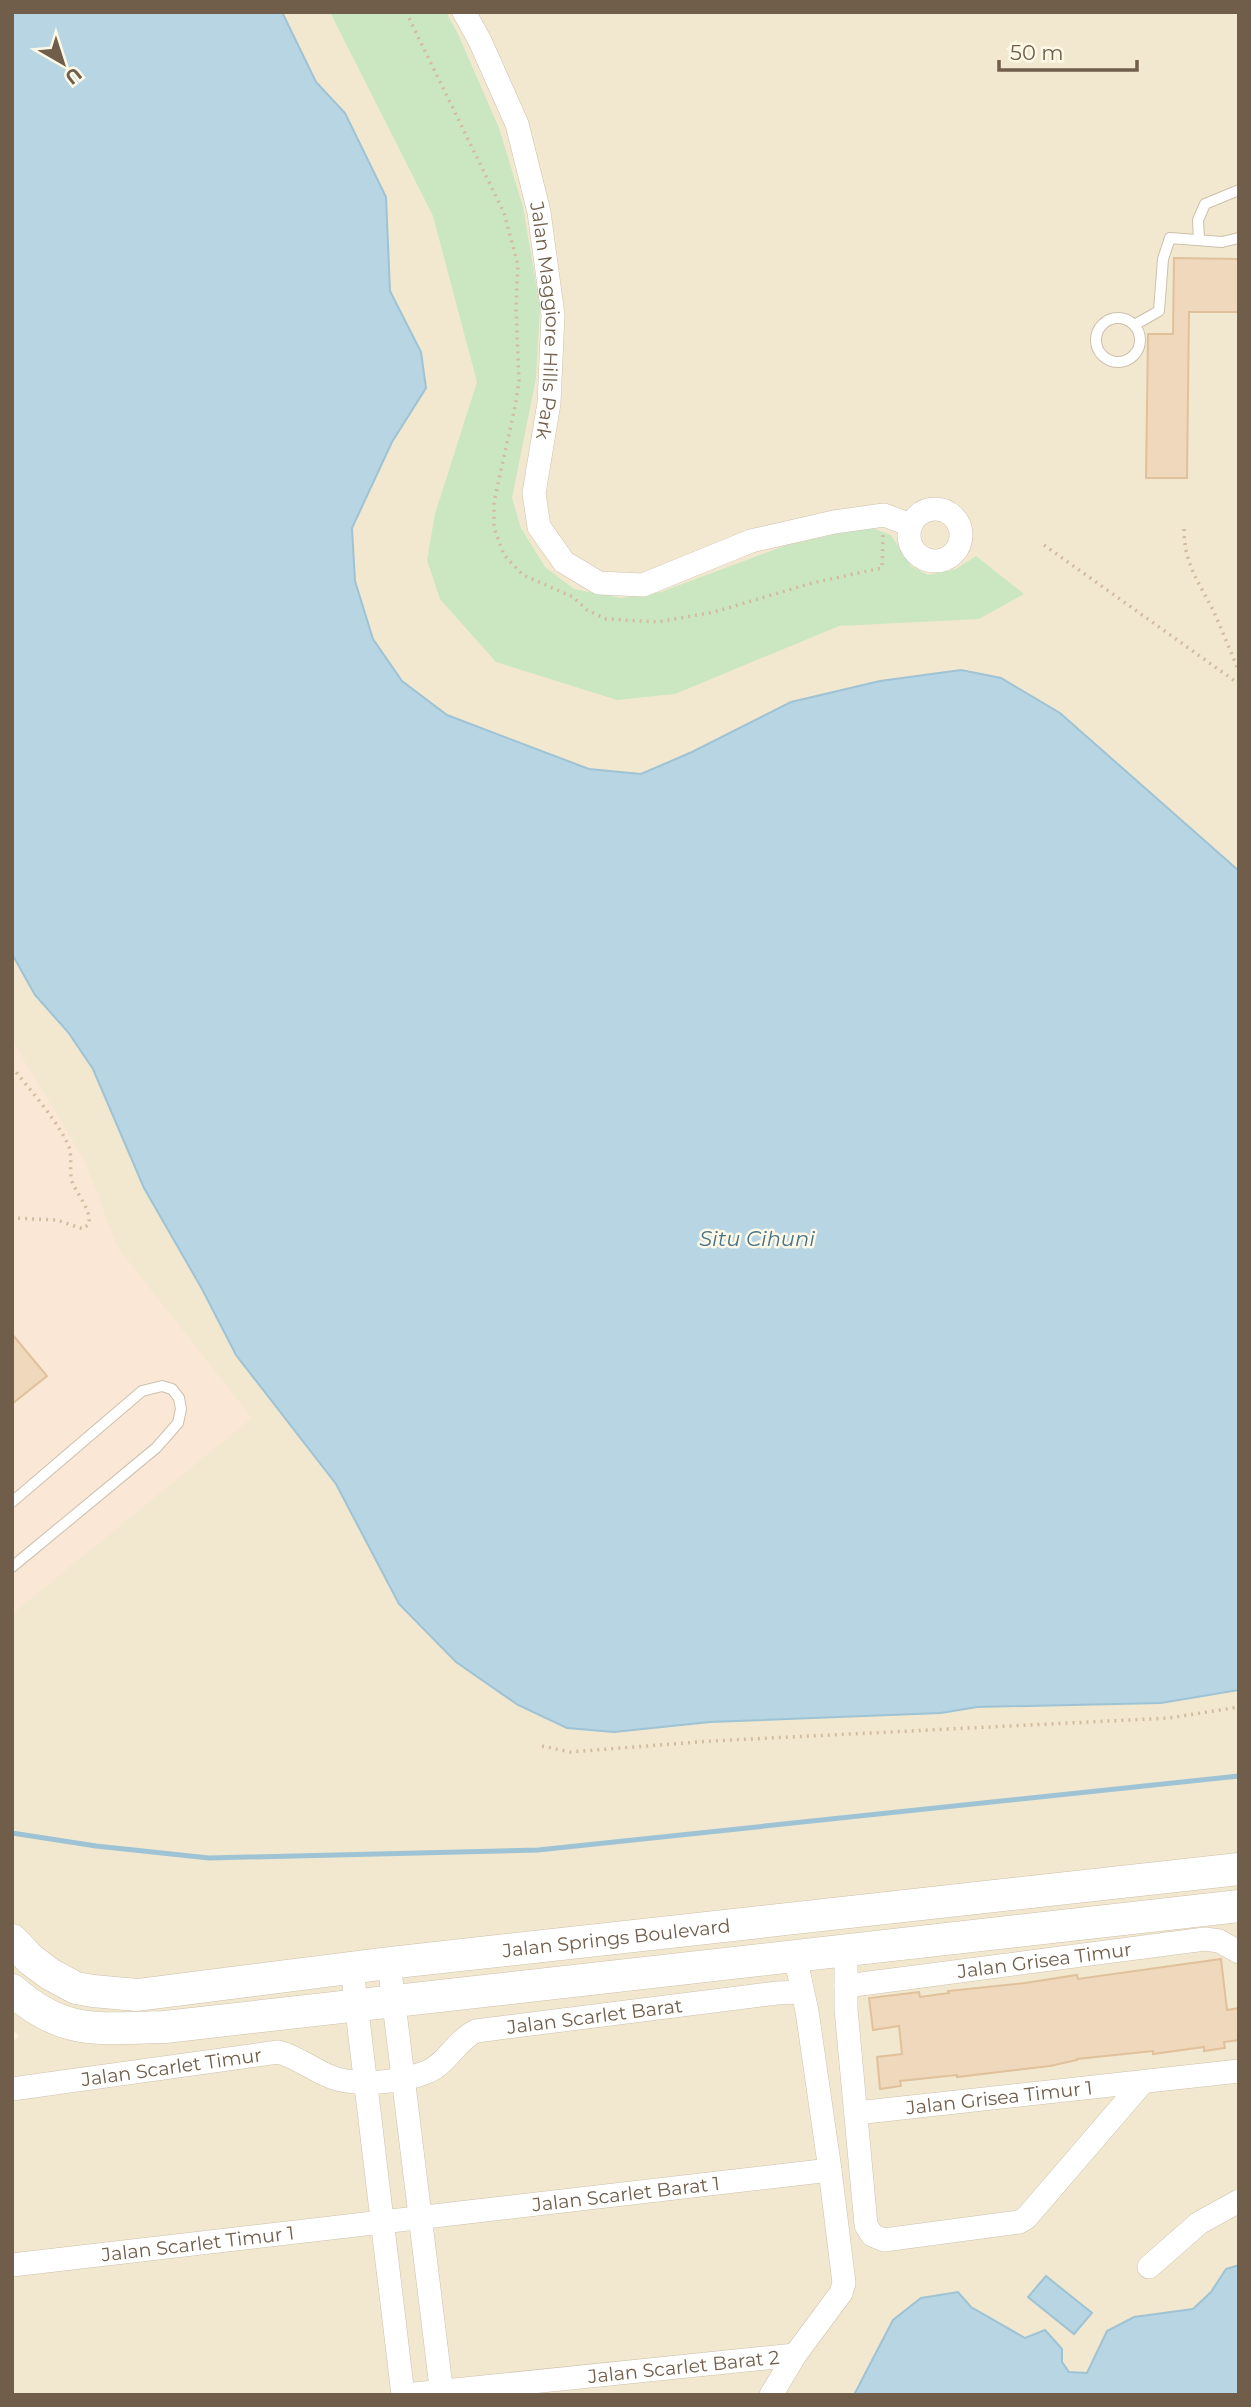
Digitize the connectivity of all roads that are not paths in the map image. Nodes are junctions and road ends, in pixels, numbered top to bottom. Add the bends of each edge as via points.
1 (464, 12) edge
2 (1239, 190) edge
3 (1239, 238) edge
4 (1199, 240) junction
5 (1136, 324) junction
6 (911, 525) dead end
7 (12, 1502) edge
8 (12, 1567) edge
9 (1239, 1869) edge
10 (1239, 1906) edge
11 (12, 1940) edge
12 (846, 1951) junction
13 (1239, 1952) edge
14 (795, 1956) junction
15 (389, 1963) junction
16 (352, 1969) junction
17 (846, 1986) junction
18 (12, 1990) edge
19 (802, 1992) junction
20 (393, 2003) junction
21 (356, 2006) junction
22 (1239, 2071) edge
23 (403, 2078) junction
24 (1143, 2081) junction
25 (365, 2082) junction
26 (12, 2089) edge
27 (856, 2113) junction
28 (830, 2170) junction
29 (1239, 2201) edge
30 (420, 2217) junction
31 (382, 2222) junction
32 (12, 2265) edge
33 (1149, 2267) dead end
34 (795, 2355) junction
35 (442, 2393) edge
36 (404, 2395) edge
37 (771, 2395) edge

1 - 6 street, Jalan Maggiore Hills Park via 517,124 539,212 553,315 549,402 534,493 538,527 564,562 600,583 643,585 751,541 834,522 884,515
2 - 4 lane via 1205,204 1198,220
3 - 4 lane
4 - 5 lane via 1170,238 1163,259 1159,311
5 - 5 lane via 1141,339 1136,354 1123,362 1107,360 1097,348 1096,332 1106,320 1122,317
7 - 8 lane via 142,1391 162,1386 179,1398 178,1423 156,1448
9 - 15 main road, Jalan Springs Boulevard
10 - 12 main road, Jalan Springs Boulevard
11 - 16 main road, Jalan Springs Boulevard via 30,1959 76,1988 137,1995
12 - 14 main road, Jalan Springs Boulevard
12 - 17 street
13 - 17 street, Jalan Grisea Timur via 1206,1938
14 - 19 street
14 - 20 main road, Jalan Springs Boulevard
15 - 16 main road, Jalan Springs Boulevard
15 - 20 street
16 - 21 street
17 - 27 street
18 - 21 main road, Jalan Springs Boulevard via 40,2012 90,2029 165,2027
19 - 23 street, Jalan Scarlet Barat via 476,2031 464,2036 446,2060 429,2071
19 - 28 street
20 - 21 main road, Jalan Springs Boulevard
20 - 23 street
21 - 25 street
22 - 24 street, Jalan Grisea Timur 1
23 - 25 street, Jalan Scarlet Barat
23 - 30 street
24 - 27 street, Jalan Grisea Timur 1
24 - 27 street, Jalan Grisea Timur 1 via 1026,2218 884,2240 866,2225
25 - 26 street, Jalan Scarlet Timur via 336,2079 278,2052
25 - 31 street
28 - 30 street, Jalan Scarlet Barat 1
28 - 34 street via 843,2288
29 - 33 street via 1199,2222
30 - 31 street, Jalan Scarlet Barat 1
30 - 35 street
31 - 32 street, Jalan Scarlet Timur 1
31 - 36 street
34 - 35 street, Jalan Scarlet Barat 2
34 - 37 street
35 - 36 street, Jalan Scarlet Barat 2

